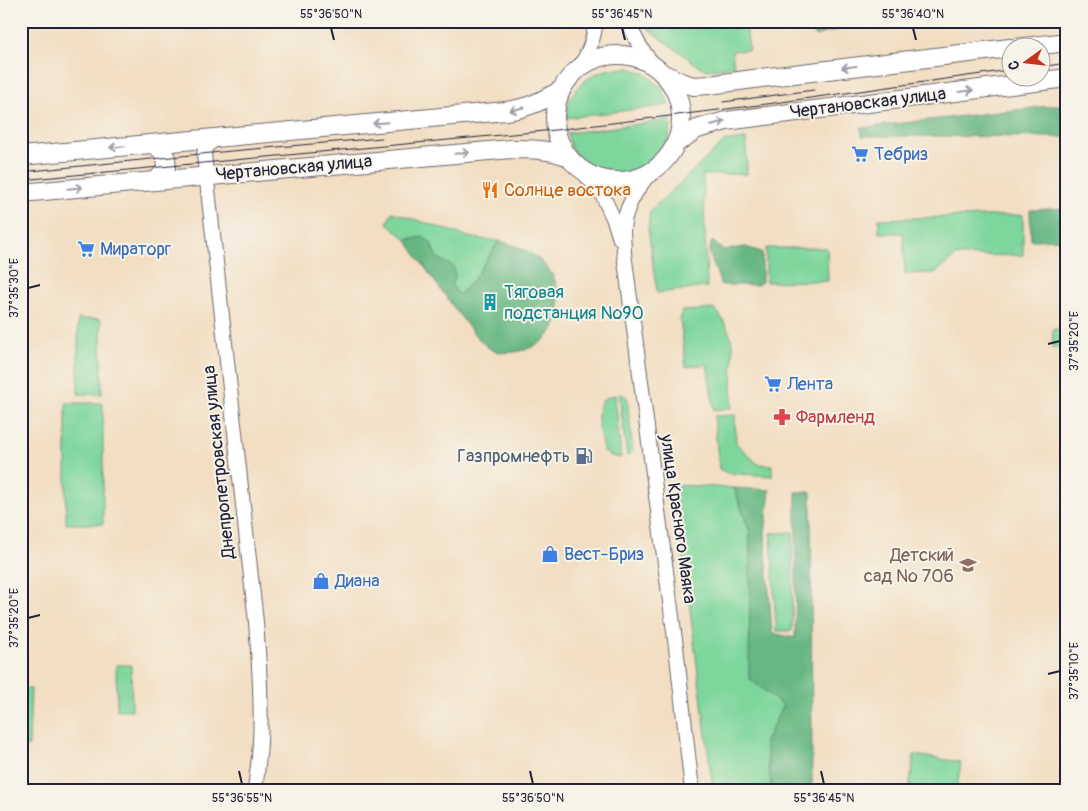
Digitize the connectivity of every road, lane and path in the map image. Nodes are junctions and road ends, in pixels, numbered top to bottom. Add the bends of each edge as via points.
1 (596, 21) edge
2 (628, 21) edge
3 (1067, 42) edge
4 (1050, 44) edge
5 (1000, 49) edge
6 (659, 69) junction
7 (578, 70) junction
8 (1067, 78) edge
9 (561, 90) junction
10 (217, 138) junction
11 (154, 144) junction
12 (675, 144) junction
13 (21, 156) edge
14 (567, 156) junction
15 (582, 171) junction
16 (651, 172) junction
17 (206, 176) junction
18 (155, 181) junction
19 (21, 193) edge
20 (624, 253) junction
21 (255, 790) edge
22 (692, 790) edge

1 - 7 street via 593,40
2 - 6 street via 639,45
3 - 4 main road
5 -> 6 main road, Чертановская улица via 694,86
6 - 7 main road, Чертановская улица via 636,57 620,55 592,61
6 - 12 main road, Чертановская улица via 673,86 680,108
7 - 9 main road, Чертановская улица
12 -> 8 main road, Чертановская улица via 697,129 726,121
9 -> 10 main road, Чертановская улица via 538,103 512,110
9 - 14 main road, Чертановская улица via 554,123
10 - 11 main road, Чертановская улица
10 - 17 street, Днепропетровская улица via 206,146
11 -> 13 main road, Чертановская улица
11 - 18 main road via 162,149 167,166
12 - 16 main road, Чертановская улица
14 - 15 main road, Чертановская улица
17 -> 14 main road, Чертановская улица via 510,149 533,148
15 - 16 main road, Чертановская улица via 616,182
15 - 20 street, улица Красного Маяка via 602,194
16 - 20 street, улица Красного Маяка via 629,205 623,228
17 - 18 main road, Чертановская улица
17 - 21 street, Днепропетровская улица via 259,659 260,745
19 -> 18 main road, Чертановская улица
20 - 22 street, улица Красного Маяка

